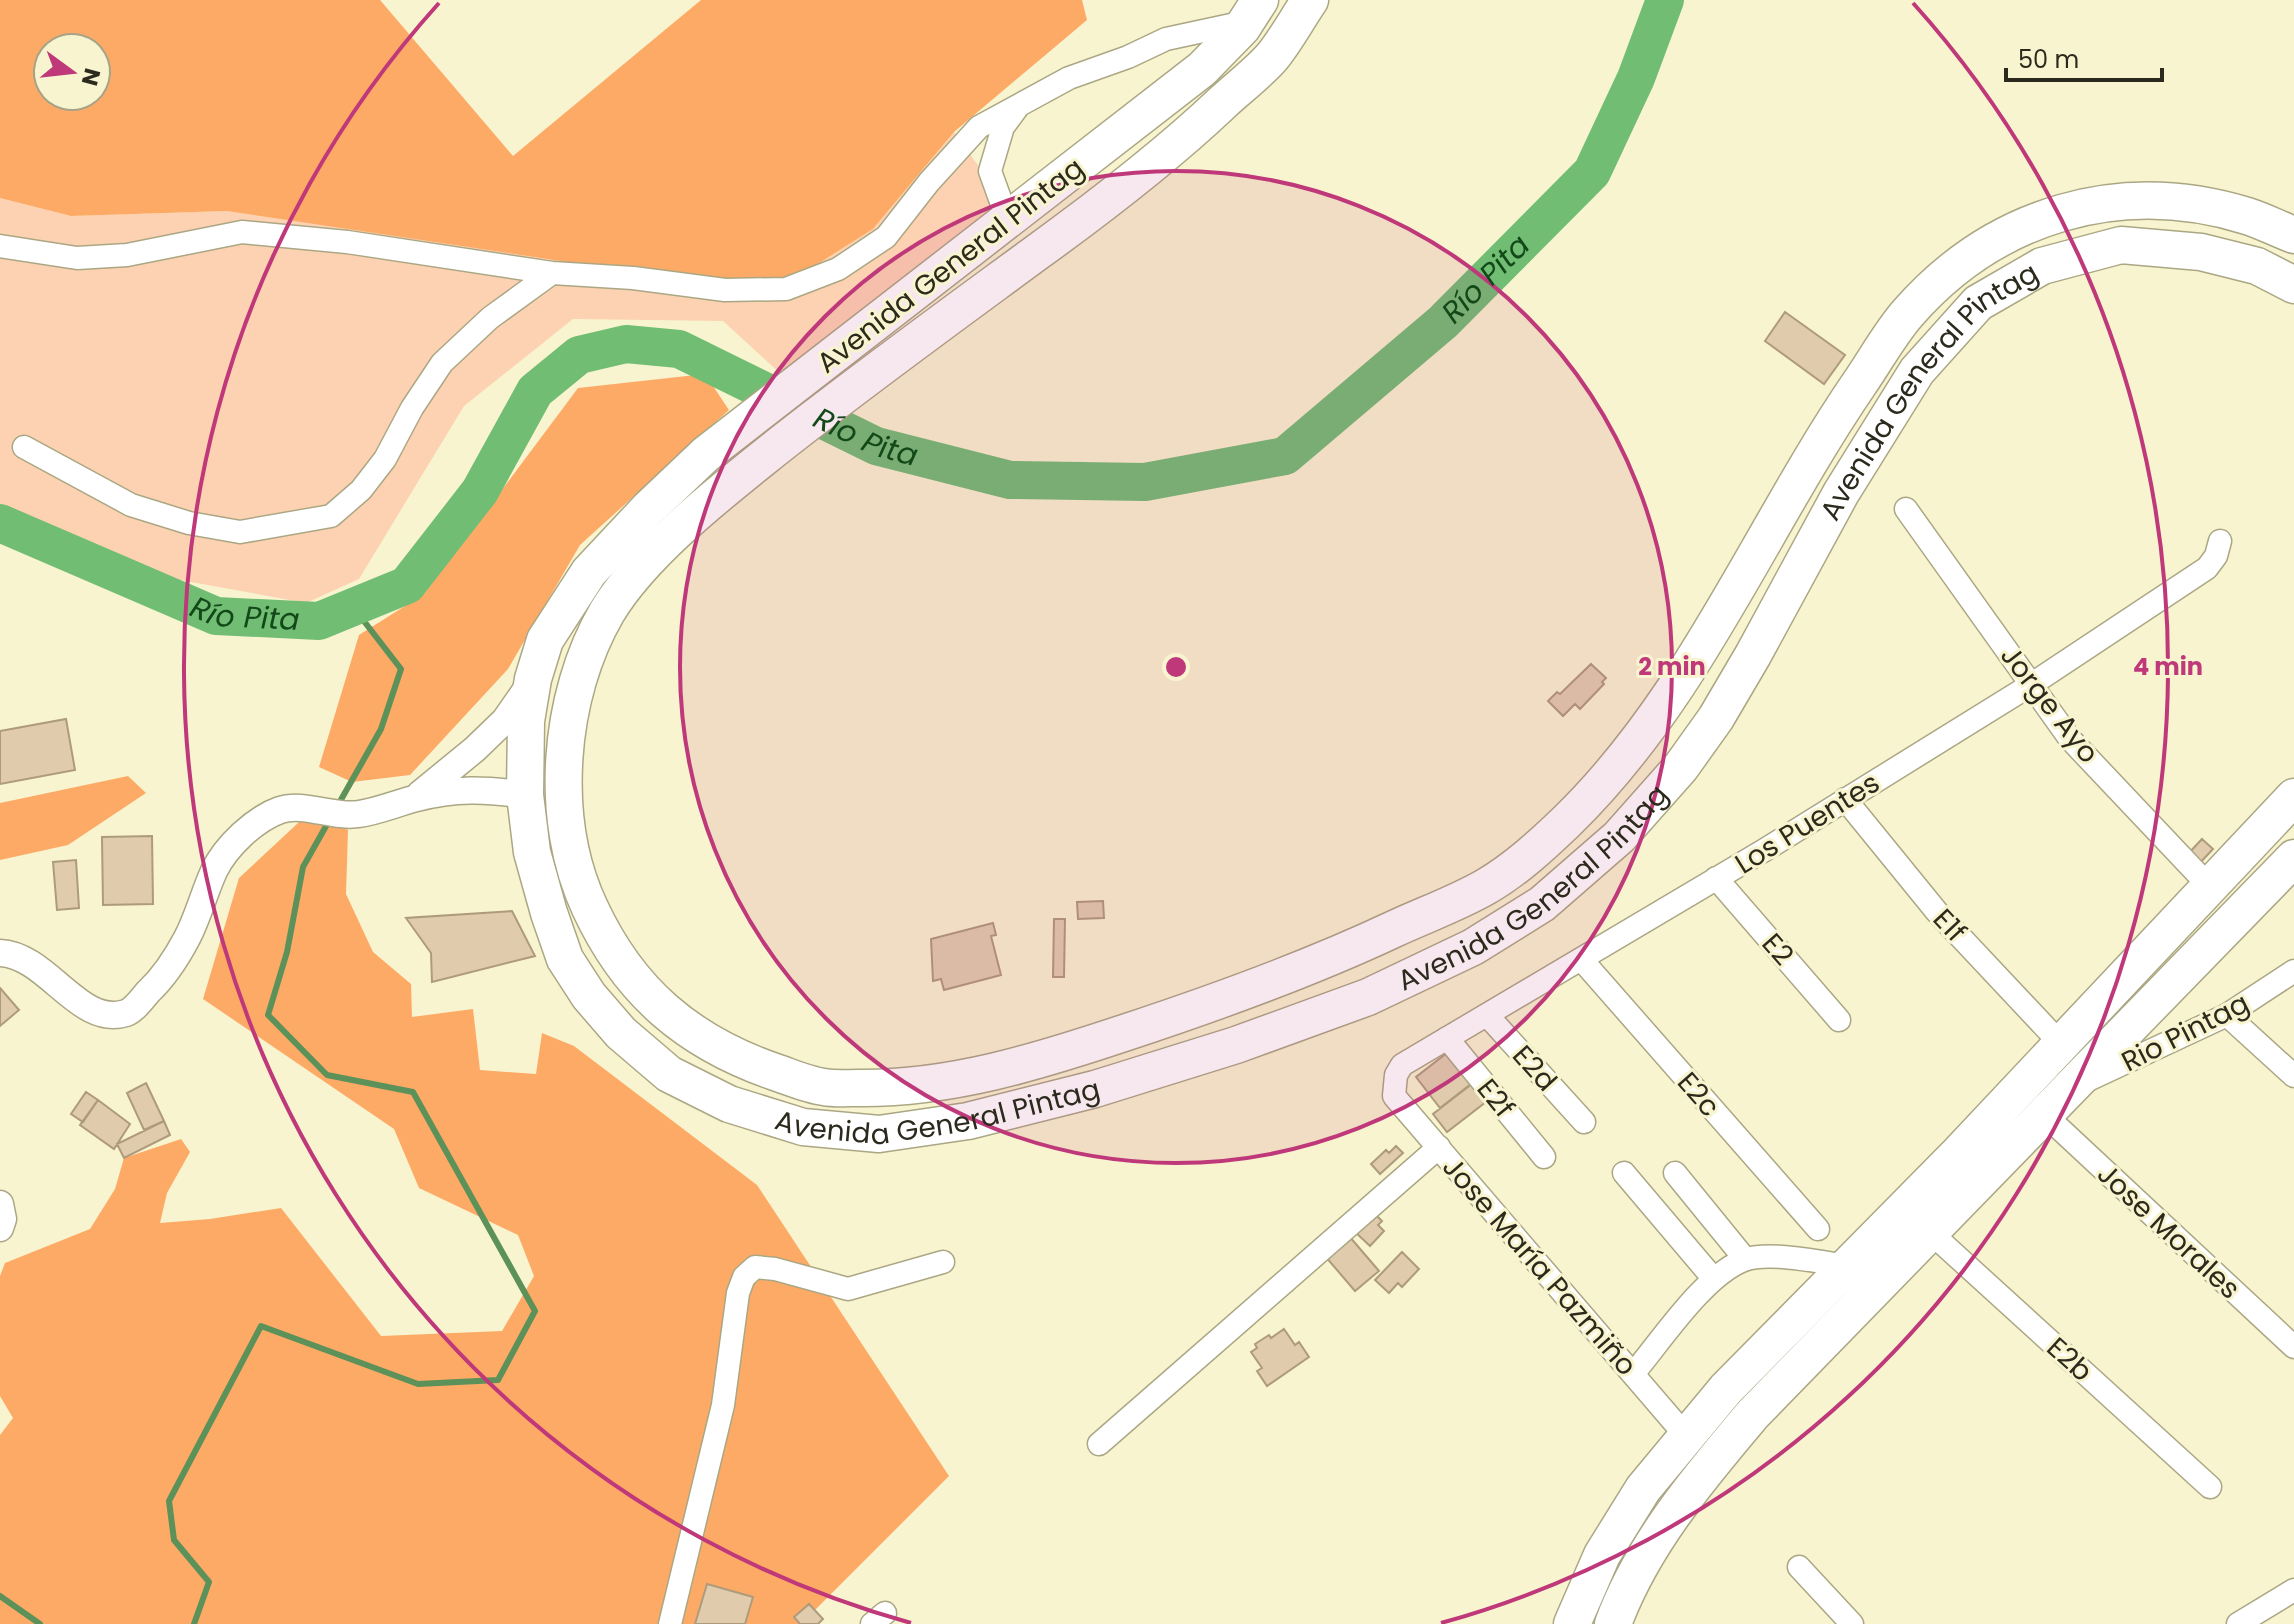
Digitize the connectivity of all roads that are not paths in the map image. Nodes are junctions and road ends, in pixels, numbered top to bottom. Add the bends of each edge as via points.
1 (1310, 0) edge
2 (1253, 11) edge
3 (1020, 104) junction
4 (952, 157) junction
5 (990, 171) junction
6 (1008, 221) junction
7 (2294, 235) edge
8 (0, 246) edge
9 (552, 273) junction
10 (2294, 285) edge
11 (24, 447) dead end
12 (1906, 509) dead end
13 (2220, 541) dead end
14 (533, 679) junction
15 (2032, 684) junction
16 (525, 795) junction
17 (2294, 797) edge
18 (414, 799) junction
19 (1845, 799) junction
20 (2294, 858) edge
21 (1716, 878) junction
22 (2210, 887) junction
23 (0, 953) edge
24 (1581, 959) junction
25 (2294, 971) edge
26 (1487, 1015) junction
27 (2227, 1015) junction
28 (1839, 1020) dead end
29 (1447, 1038) junction
30 (2062, 1045) junction
31 (2294, 1076) edge
32 (2073, 1088) junction
33 (1394, 1096) joint
34 (2044, 1114) junction
35 (1584, 1122) dead end
36 (1439, 1147) junction
37 (1544, 1157) dead end
38 (1624, 1173) dead end
39 (1675, 1173) dead end
40 (0, 1204) edge
41 (0, 1228) edge
42 (1818, 1229) dead end
43 (1930, 1232) junction
44 (1745, 1259) junction
45 (943, 1262) dead end
46 (1847, 1266) junction
47 (1713, 1278) junction
48 (2294, 1347) edge
49 (1633, 1374) junction
50 (1686, 1436) junction
51 (1099, 1444) dead end
52 (2210, 1487) dead end
53 (1799, 1567) dead end
54 (2294, 1590) edge
55 (2255, 1620) edge
56 (670, 1624) edge
57 (1572, 1624) edge
58 (1613, 1624) edge
59 (1852, 1624) edge

1 - 7 highway, Avenida General Pintag via 1274,55 1185,138 723,490 631,576 607,612 585,655 563,757 573,855 585,897 628,973 685,1028 717,1049 823,1087 884,1088 1008,1069 1335,957 1487,885 1540,847 1632,750 1673,693 1836,417 1905,315 1956,267 2005,234 2051,213 2103,203 2202,206
2 - 3 street via 1166,39
2 - 6 highway, Avenida General Pintag via 1202,69
3 - 4 street via 979,127
3 - 5 street via 1003,127
4 - 5 street
4 - 9 street via 886,237 838,269 786,289 725,290
5 - 6 street
6 - 14 highway, Avenida General Pintag via 706,454 649,508 589,572 545,640
8 - 9 street via 77,258 114,256 242,232
9 - 11 street via 490,318 442,363 385,459 331,516 240,532 189,523 131,505
10 - 16 highway, Avenida General Pintag via 2257,266 2201,252 2121,245 2042,266 1978,303 1917,371 1841,493 1716,718 1619,837 1542,904 1473,947 1368,997 1095,1089 968,1121 879,1134 803,1127 729,1104 669,1074 621,1033 565,959 532,852
12 - 15 street, Jorge Ayo
13 - 15 street, Los Puentes via 2207,568
14 - 16 highway, Avenida General Pintag via 526,721
14 - 18 street via 505,720
15 - 19 street, Los Puentes
15 - 22 street, Jorge Ayo via 2070,739
16 - 18 street via 475,788
17 - 22 highway
18 - 23 street via 354,815 282,809 260,821 216,868 187,938 160,981 129,1012 103,1015 31,964
19 - 21 street, Los Puentes
19 - 30 street, E1f via 1937,912
20 - 32 highway
21 - 24 street, Los Puentes
21 - 28 street, E2
22 - 30 highway
24 - 26 street, Los Puentes
24 - 42 street, E2c
25 - 27 street, Rio Pintag
26 - 29 street, Los Puentes
26 - 35 street, E2d
27 - 31 street
27 - 32 street, Rio Pintag
29 - 33 street, Los Puentes via 1402,1065
29 - 37 street, E2f
30 - 46 highway
32 - 34 highway
33 - 36 street, Jose María Pazmiño
34 - 43 highway
34 - 48 street, Jose Morales
36 - 49 street, Jose María Pazmiño
36 - 51 street
38 - 47 street
39 - 44 street
40 - 41 street
43 - 52 street, E2b
43 - 58 highway via 1800,1364 1706,1470 1644,1557
44 - 46 street via 1793,1257
44 - 47 street
45 - 56 street via 848,1289 765,1268 755,1267 744,1277 723,1405
46 - 50 highway
47 - 49 street
49 - 50 street, Jose María Pazmiño
50 - 57 highway via 1643,1489 1602,1555
53 - 59 street
54 - 55 street

